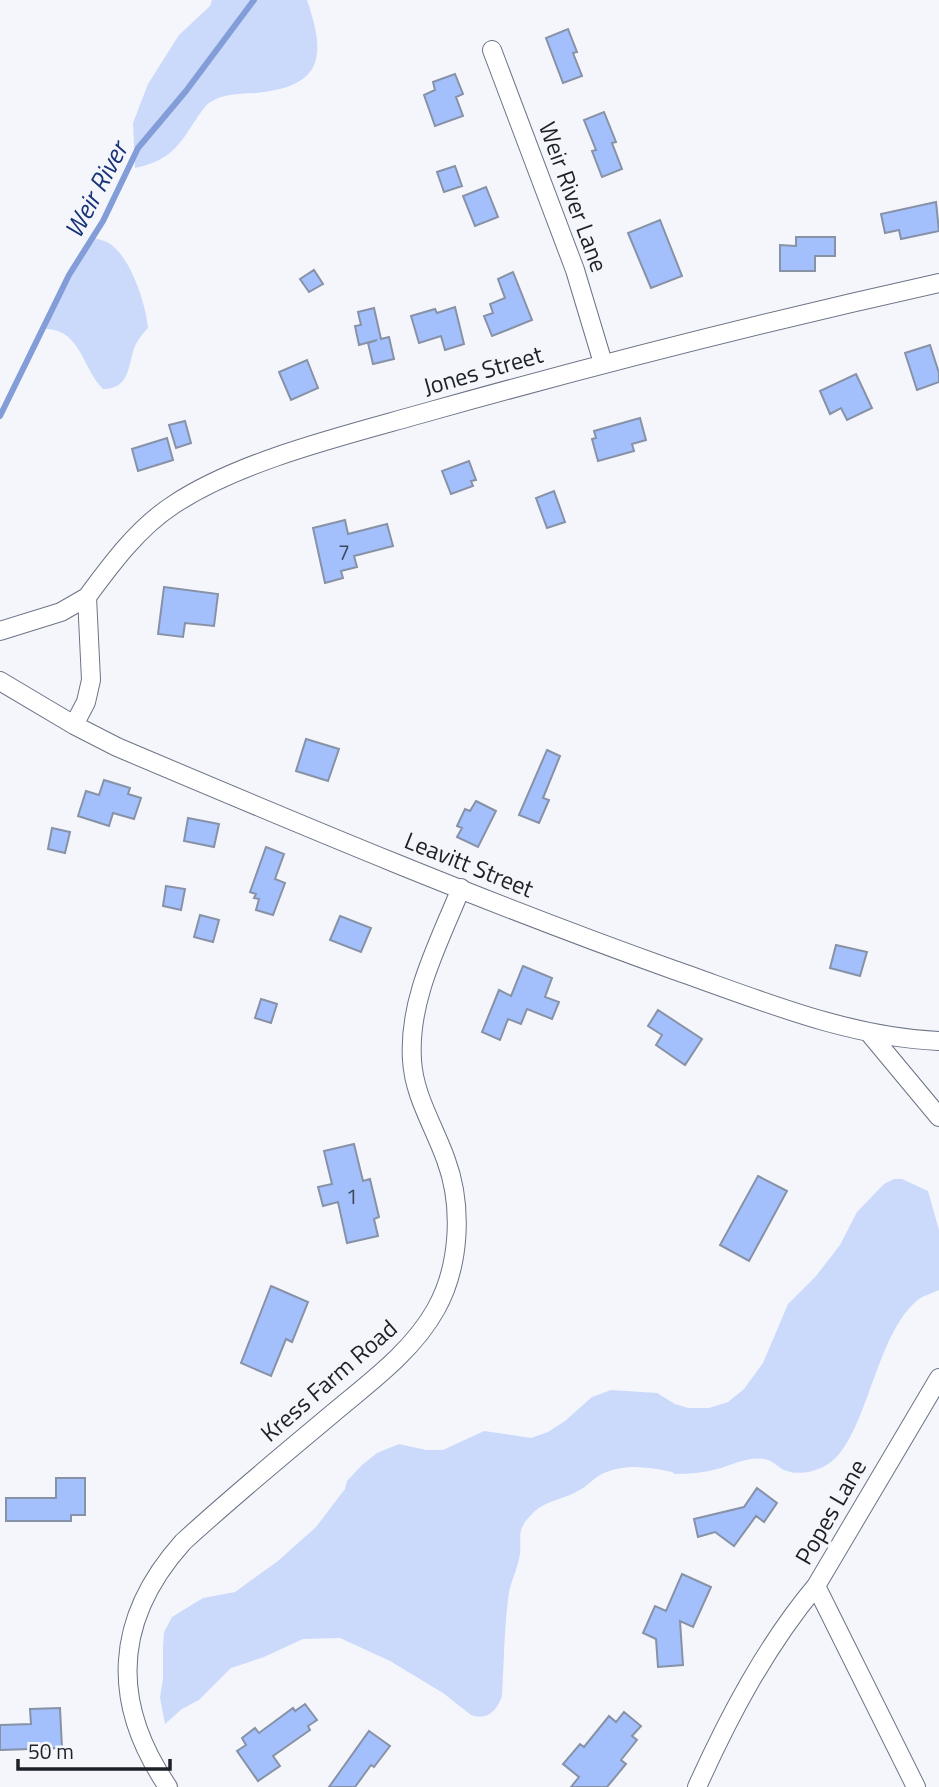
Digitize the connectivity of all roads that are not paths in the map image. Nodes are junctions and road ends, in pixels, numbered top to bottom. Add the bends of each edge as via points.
1 (492, 50) dead end
2 (939, 283) edge
3 (603, 363) junction
4 (87, 597) junction
5 (0, 631) edge
6 (0, 681) edge
7 (74, 725) junction
8 (461, 888) junction
9 (870, 1034) junction
10 (939, 1041) edge
11 (939, 1117) edge
12 (939, 1378) edge
13 (816, 1586) junction
14 (168, 1787) edge
15 (697, 1787) edge
16 (916, 1787) edge

1 - 3 street, Weir River Lane via 570,258
2 - 3 street, Jones Street
3 - 4 street, Jones Street via 369,429 227,477 157,517 114,560
4 - 5 street, Jones Street via 61,612
4 - 7 street via 91,680
6 - 7 street, Leavitt Street
7 - 8 street, Leavitt Street via 202,783
8 - 9 street, Leavitt Street via 649,961
8 - 14 street, Kress Farm Road via 424,978 412,1040 415,1083 454,1191 456,1230 446,1288 413,1343 183,1542 150,1584 129,1646 129,1686 138,1735
9 - 10 street, Leavitt Street
9 - 11 street
12 - 13 street, Popes Lane
13 - 15 street via 768,1652
13 - 16 street, Popes Lane

